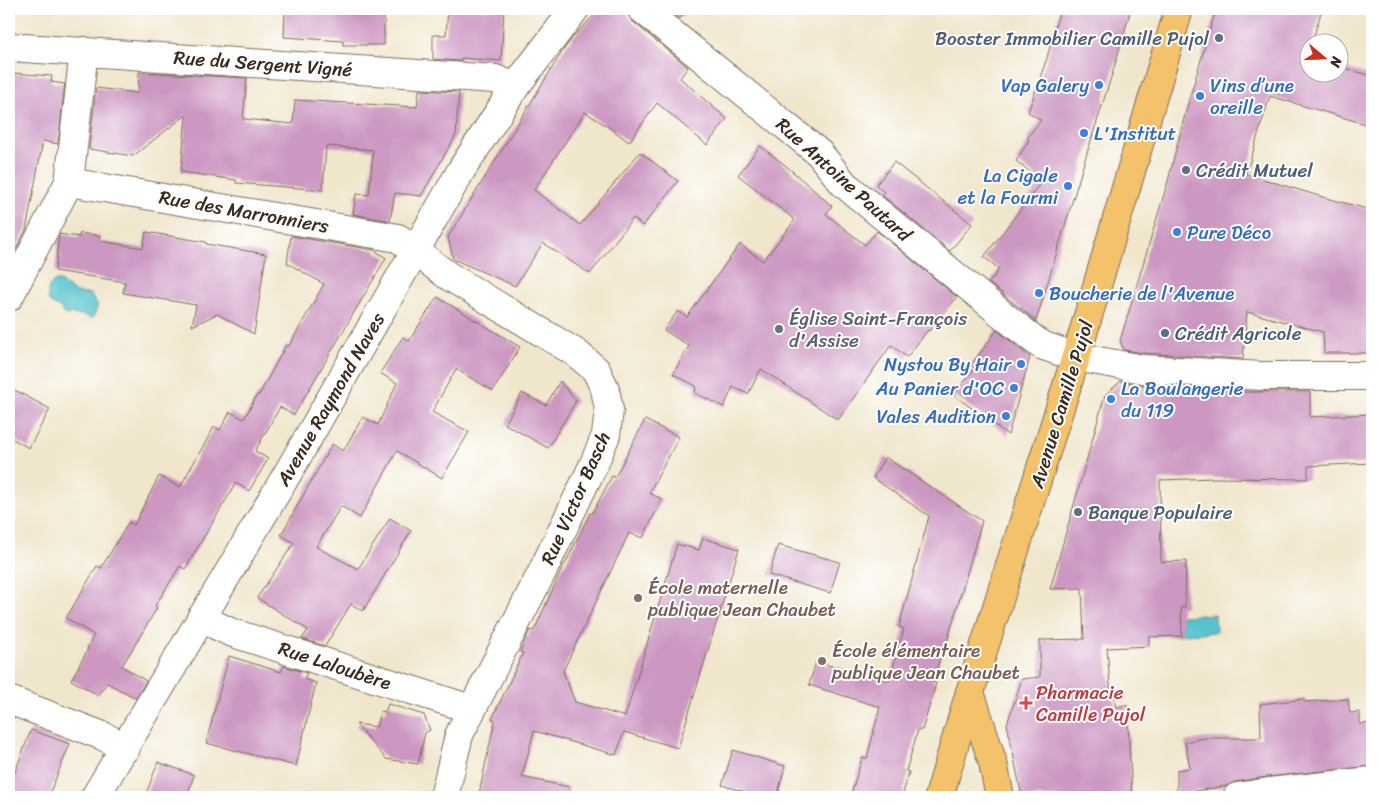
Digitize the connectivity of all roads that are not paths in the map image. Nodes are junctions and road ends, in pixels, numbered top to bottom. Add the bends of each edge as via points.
1 (575, 9) edge
2 (642, 9) edge
3 (1179, 9) edge
4 (9, 47) edge
5 (84, 51) junction
6 (515, 87) junction
7 (70, 182) junction
8 (415, 251) junction
9 (9, 297) edge
10 (1076, 357) junction
11 (1372, 376) edge
12 (201, 618) junction
13 (970, 692) junction
14 (9, 700) edge
15 (472, 708) junction
16 (126, 748) junction
17 (1372, 781) edge
18 (96, 797) edge
19 (444, 797) edge
20 (939, 797) edge
21 (1000, 797) edge
22 (1237, 797) edge

1 - 6 street, Avenue Raymond Naves
2 - 10 street, Rue Antoine Pautard via 819,153 844,184 1009,320 1041,345
3 - 10 main road, Avenue Camille Pujol
4 - 5 street, Rue du Sergent Vigné
5 - 6 street, Rue du Sergent Vigné via 495,79
5 - 7 street
6 - 8 street, Avenue Raymond Naves via 462,169
7 - 8 street, Rue des Marronniers via 398,238
7 - 9 street
8 - 12 street, Avenue Raymond Naves
8 - 15 street, Rue Victor Basch via 447,275 576,353 596,370 605,389 609,410 606,436 593,466
10 - 11 street, Rue Antoine Pautard via 1143,369 1262,376
10 - 13 main road, Avenue Camille Pujol
12 - 15 street, Rue Laloubère via 230,632
12 - 16 street, Avenue Raymond Naves
13 - 20 main road, Avenue Camille Pujol
13 - 21 main road via 993,763
14 - 16 street
15 - 19 street, Rue Victor Basch via 459,735
16 - 18 street, Avenue Raymond Naves
17 - 22 street

